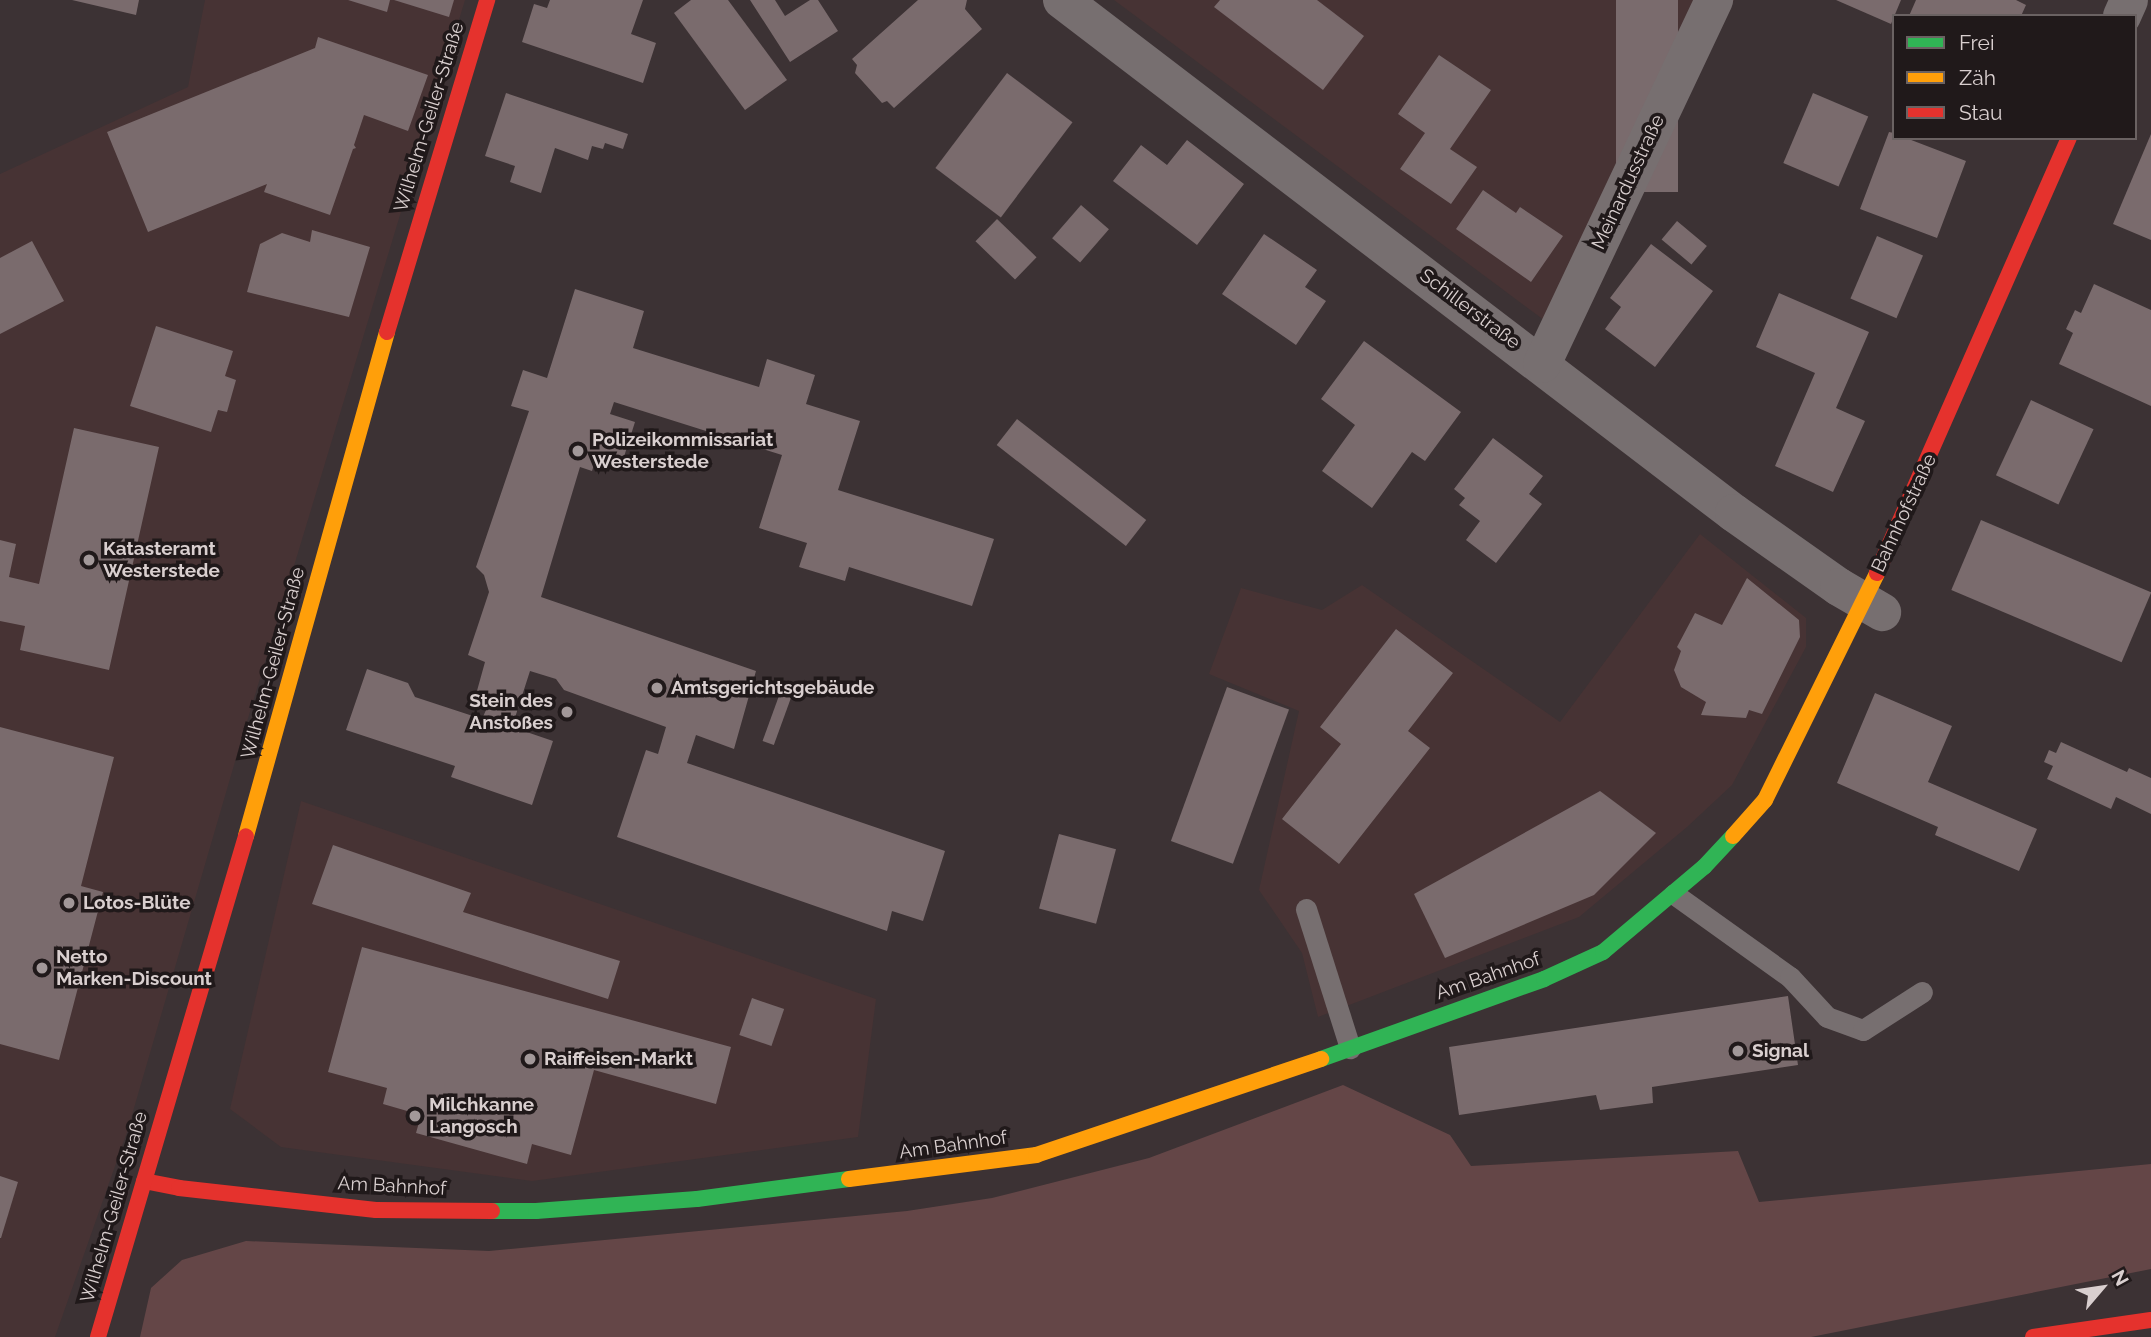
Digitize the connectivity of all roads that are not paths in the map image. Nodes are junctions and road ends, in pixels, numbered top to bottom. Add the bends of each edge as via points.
1 (487, 0) edge
2 (1062, 0) edge
3 (1714, 0) edge
4 (2068, 140) edge
5 (1542, 364) junction
6 (1872, 607) junction
7 (1704, 867) joint
8 (1674, 894) junction
9 (1306, 909) dead end
10 (1922, 992) dead end
11 (1350, 1048) junction
12 (144, 1181) junction
13 (2151, 1320) edge
14 (98, 1337) edge
15 (2033, 1337) edge

1 - 12 street, Wilhelm-Geiler-Straße via 412,242
2 - 5 street, Schillerstraße
3 - 5 street, Meinardusstraße
4 - 6 street, Bahnhofstraße via 1920,481
5 - 6 street, Schillerstraße via 1734,513
6 - 7 street, Bahnhofstraße via 1840,653 1765,800
7 - 8 street, Am Bahnhof
8 - 10 lane via 1790,977 1827,1017 1863,1030
8 - 11 street, Am Bahnhof via 1603,952 1544,979
9 - 11 lane
11 - 12 street, Am Bahnhof via 1036,1155 697,1199 536,1211 376,1210
12 - 14 street, Wilhelm-Geiler-Straße
13 - 15 street

